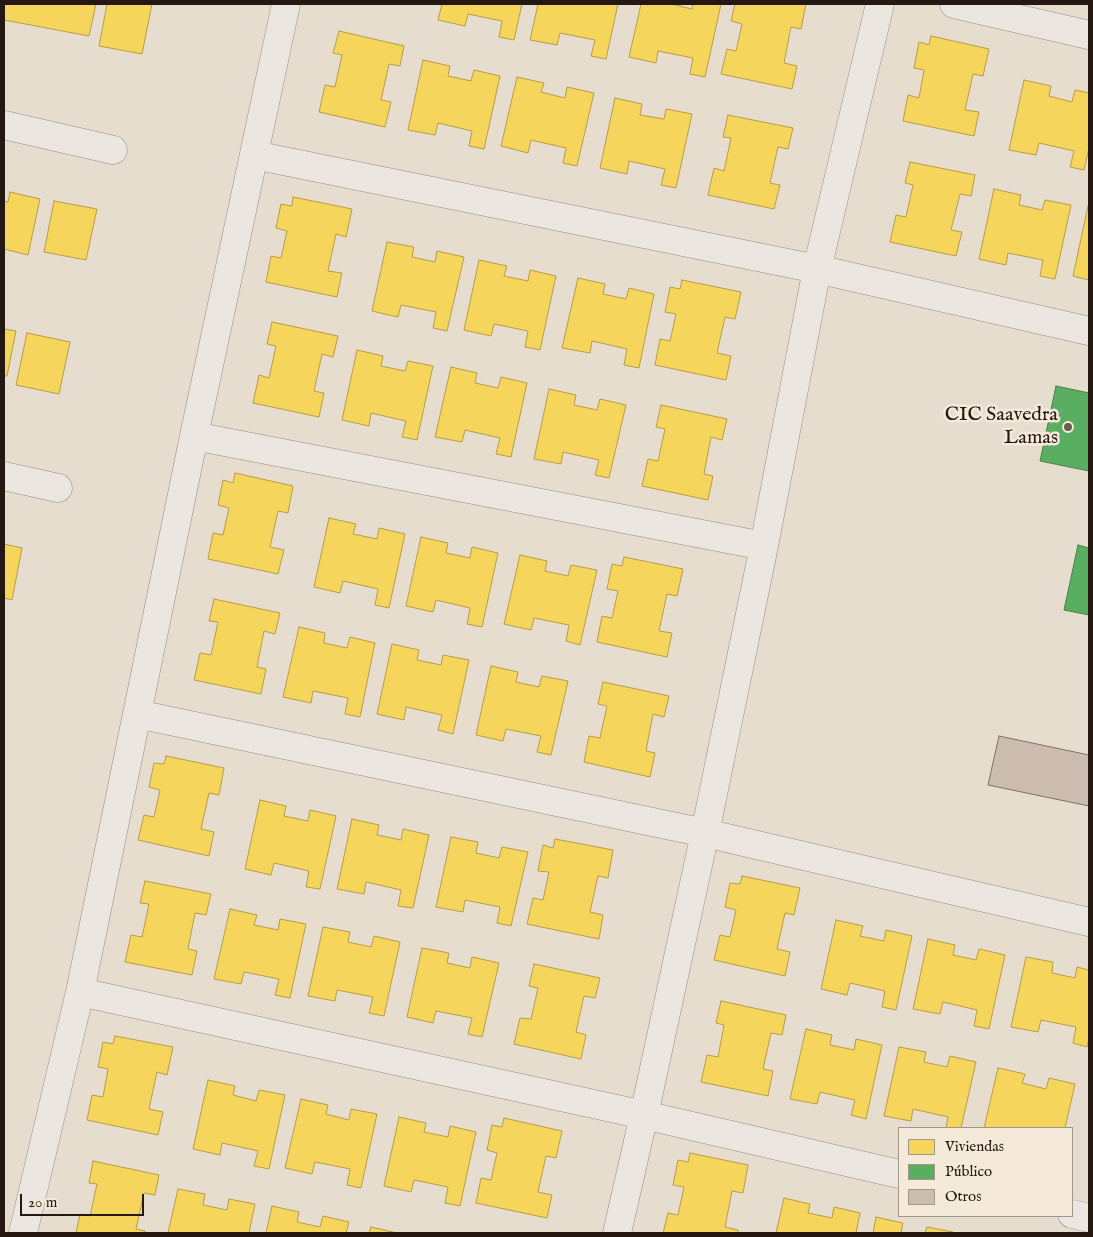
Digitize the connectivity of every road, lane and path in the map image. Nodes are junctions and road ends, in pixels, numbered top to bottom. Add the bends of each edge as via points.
1 (286, 4) edge
2 (880, 4) edge
3 (954, 4) edge
4 (1089, 35) edge
5 (4, 125) edge
6 (113, 150) dead end
7 (254, 155) junction
8 (817, 270) junction
9 (1089, 331) edge
10 (194, 436) junction
11 (4, 476) edge
12 (58, 488) dead end
13 (764, 546) junction
14 (137, 714) junction
15 (705, 833) junction
16 (1089, 922) edge
17 (80, 992) junction
18 (644, 1114) junction
19 (898, 1174) edge
20 (1073, 1214) edge
21 (1089, 1218) edge
22 (23, 1233) edge
23 (617, 1233) edge

1 - 7 street
2 - 8 street
3 - 4 street
5 - 6 street
7 - 8 street
7 - 10 street
8 - 9 street
8 - 13 street
10 - 13 street
10 - 14 street
11 - 12 street
13 - 15 street
14 - 15 street
14 - 17 street
15 - 16 street
15 - 18 street
17 - 18 street
17 - 22 street
18 - 19 street
18 - 23 street
20 - 21 street

